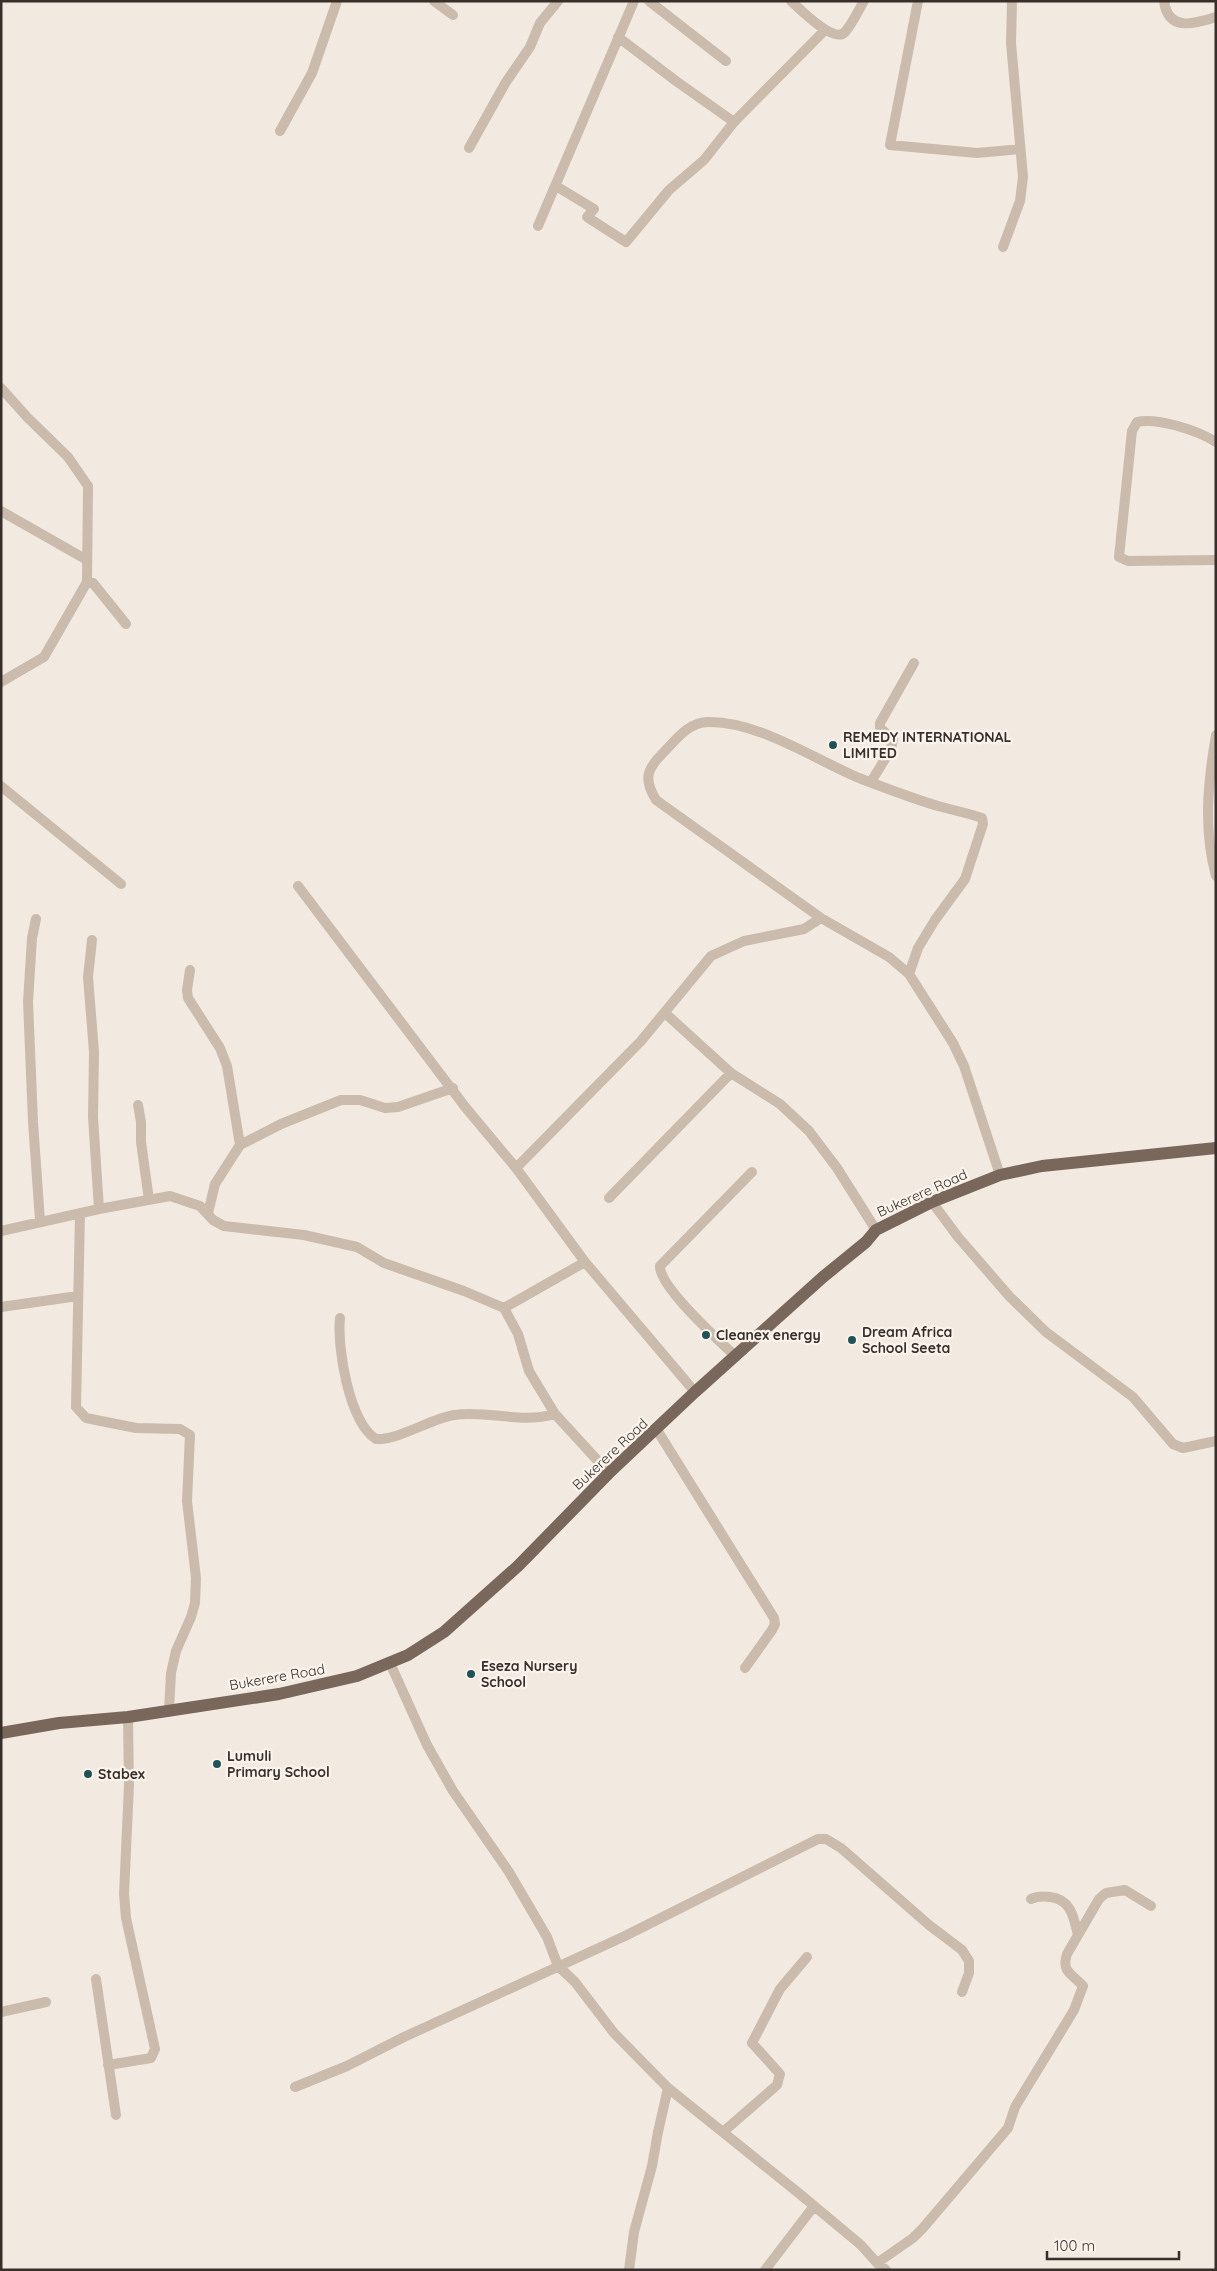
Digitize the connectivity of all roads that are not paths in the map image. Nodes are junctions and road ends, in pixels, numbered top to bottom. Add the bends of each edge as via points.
1 (337, 1) edge
2 (434, 1) edge
3 (558, 1) edge
4 (634, 1) edge
5 (649, 1) edge
6 (791, 1) edge
7 (864, 1) edge
8 (918, 1) edge
9 (1012, 1) edge
10 (1164, 1) edge
11 (453, 15) dead end
12 (1216, 17) edge
13 (825, 30) junction
14 (618, 37) junction
15 (726, 61) dead end
16 (734, 122) junction
17 (280, 131) dead end
18 (469, 148) dead end
19 (1020, 149) junction
20 (556, 186) junction
21 (538, 226) dead end
22 (1003, 247) dead end
23 (1, 388) edge
24 (1216, 442) edge
25 (1, 511) edge
26 (87, 560) junction
27 (1216, 560) edge
28 (87, 582) junction
29 (126, 624) dead end
30 (914, 663) dead end
31 (1, 682) edge
32 (1216, 735) edge
33 (1215, 746) edge
34 (871, 782) junction
35 (1, 786) edge
36 (1215, 871) edge
37 (121, 884) dead end
38 (298, 886) dead end
39 (821, 918) junction
40 (36, 919) dead end
41 (92, 940) dead end
42 (190, 970) dead end
43 (909, 974) junction
44 (665, 1013) junction
45 (731, 1073) junction
46 (453, 1088) junction
47 (138, 1105) dead end
48 (240, 1145) junction
49 (1216, 1148) edge
50 (516, 1168) junction
51 (752, 1172) dead end
52 (1000, 1176) junction
53 (609, 1198) dead end
54 (149, 1200) junction
55 (932, 1202) junction
56 (99, 1209) junction
57 (80, 1213) junction
58 (208, 1214) junction
59 (40, 1221) junction
60 (876, 1230) junction
61 (1, 1231) edge
62 (585, 1262) junction
63 (78, 1296) junction
64 (1, 1307) edge
65 (504, 1308) junction
66 (340, 1318) dead end
67 (736, 1357) junction
68 (696, 1392) junction
69 (555, 1414) junction
70 (657, 1430) junction
71 (1216, 1441) edge
72 (610, 1473) junction
73 (390, 1664) junction
74 (745, 1668) dead end
75 (169, 1710) junction
76 (128, 1716) junction
77 (1, 1733) edge
78 (1031, 1899) dead end
79 (1151, 1906) dead end
80 (1078, 1935) junction
81 (807, 1957) dead end
82 (558, 1966) junction
83 (96, 1979) dead end
84 (962, 1992) dead end
85 (46, 2002) dead end
86 (1, 2012) edge
87 (108, 2065) junction
88 (296, 2087) dead end
89 (668, 2088) junction
90 (116, 2116) dead end
91 (724, 2132) junction
92 (814, 2206) junction
93 (877, 2263) junction
94 (629, 2270) edge
95 (765, 2270) edge
96 (886, 2270) edge

1 - 17 street via 312,73
2 - 11 street
3 - 18 street via 540,24 530,47
4 - 14 street
5 - 15 street
6 - 13 street
7 - 13 street via 846,32 833,35
8 - 19 street via 890,144 977,153
9 - 19 street via 1011,43
10 - 12 street via 1169,16 1178,23
13 - 16 street
14 - 16 street
14 - 20 street
16 - 20 street via 704,160 669,190 626,242 587,217 594,209
19 - 22 street via 1023,177 1020,201
20 - 21 street
23 - 26 street via 68,457 88,486
24 - 27 street via 1205,434 1156,421 1137,422 1132,431 1119,557 1128,561
25 - 26 street
26 - 28 street
28 - 29 street via 93,583
28 - 31 street via 44,657
30 - 34 street via 880,723 880,728 893,740
32 - 33 street
33 - 36 street via 1207,800 1208,832
34 - 39 street via 749,729 708,722 695,724 686,731 655,761 649,772 649,788 656,800
34 - 43 street via 980,817 983,821 965,878 918,948
35 - 37 street
38 - 46 street
39 - 43 street via 889,957
39 - 44 street via 804,930 744,941 711,956
40 - 59 street via 28,1002
41 - 56 street via 88,977 94,1043 93,1116
42 - 48 street via 188,998 220,1048 227,1066
43 - 52 street via 964,1066
44 - 45 street
44 - 50 street
45 - 53 street
45 - 60 street via 780,1104 809,1131
46 - 48 street via 398,1107 385,1108 360,1100 341,1100
46 - 50 street
47 - 54 street
48 - 58 street via 215,1184
49 - 52 main road, Bukerere Road via 1042,1166
50 - 62 street
51 - 67 street via 660,1266 662,1275 688,1311
52 - 55 main road, Bukerere Road
54 - 56 street
54 - 58 street via 170,1196 193,1203
55 - 60 main road, Bukerere Road
55 - 71 street via 1010,1297 1046,1332 1134,1397 1173,1444 1183,1448
56 - 57 street
57 - 59 street
57 - 63 street
58 - 65 street via 224,1226 304,1236 357,1247 384,1263 464,1290
59 - 61 street
60 - 67 main road, Bukerere Road
62 - 65 street
62 - 68 street
63 - 64 street
63 - 75 street via 76,1407 80,1413 86,1418 136,1428 180,1429 190,1435 188,1501 196,1578 191,1617 176,1651 171,1673
65 - 69 street via 518,1334 529,1371
66 - 69 street via 338,1335 348,1389 367,1433 376,1439 454,1416 524,1419
67 - 68 main road, Bukerere Road
68 - 70 main road, Bukerere Road
69 - 72 street
70 - 72 main road, Bukerere Road
70 - 74 street via 774,1618 772,1630
72 - 73 main road, Bukerere Road via 473,1607 444,1632
73 - 75 main road, Bukerere Road via 323,1685
73 - 82 street via 427,1745 547,1937
75 - 76 main road, Bukerere Road
76 - 77 main road, Bukerere Road
76 - 87 street via 124,1894 126,1918 155,2049 151,2058
78 - 80 street via 1059,1898 1073,1913
79 - 80 street via 1125,1890 1106,1893 1098,1899
80 - 93 street via 1064,1963 1068,1972 1083,1986 1082,1990 1074,2010 1015,2106 1008,2128 923,2228
81 - 91 street via 780,1989 752,2043 780,2074 776,2085
82 - 84 street via 625,1936 810,1842 826,1839 841,1848 929,1926 962,1950 969,1961 969,1973
82 - 88 street
82 - 89 street via 614,2033
83 - 87 street
85 - 86 street
87 - 90 street
89 - 91 street
89 - 94 street via 634,2232
91 - 92 street
92 - 93 street via 861,2245
92 - 95 street
93 - 96 street

